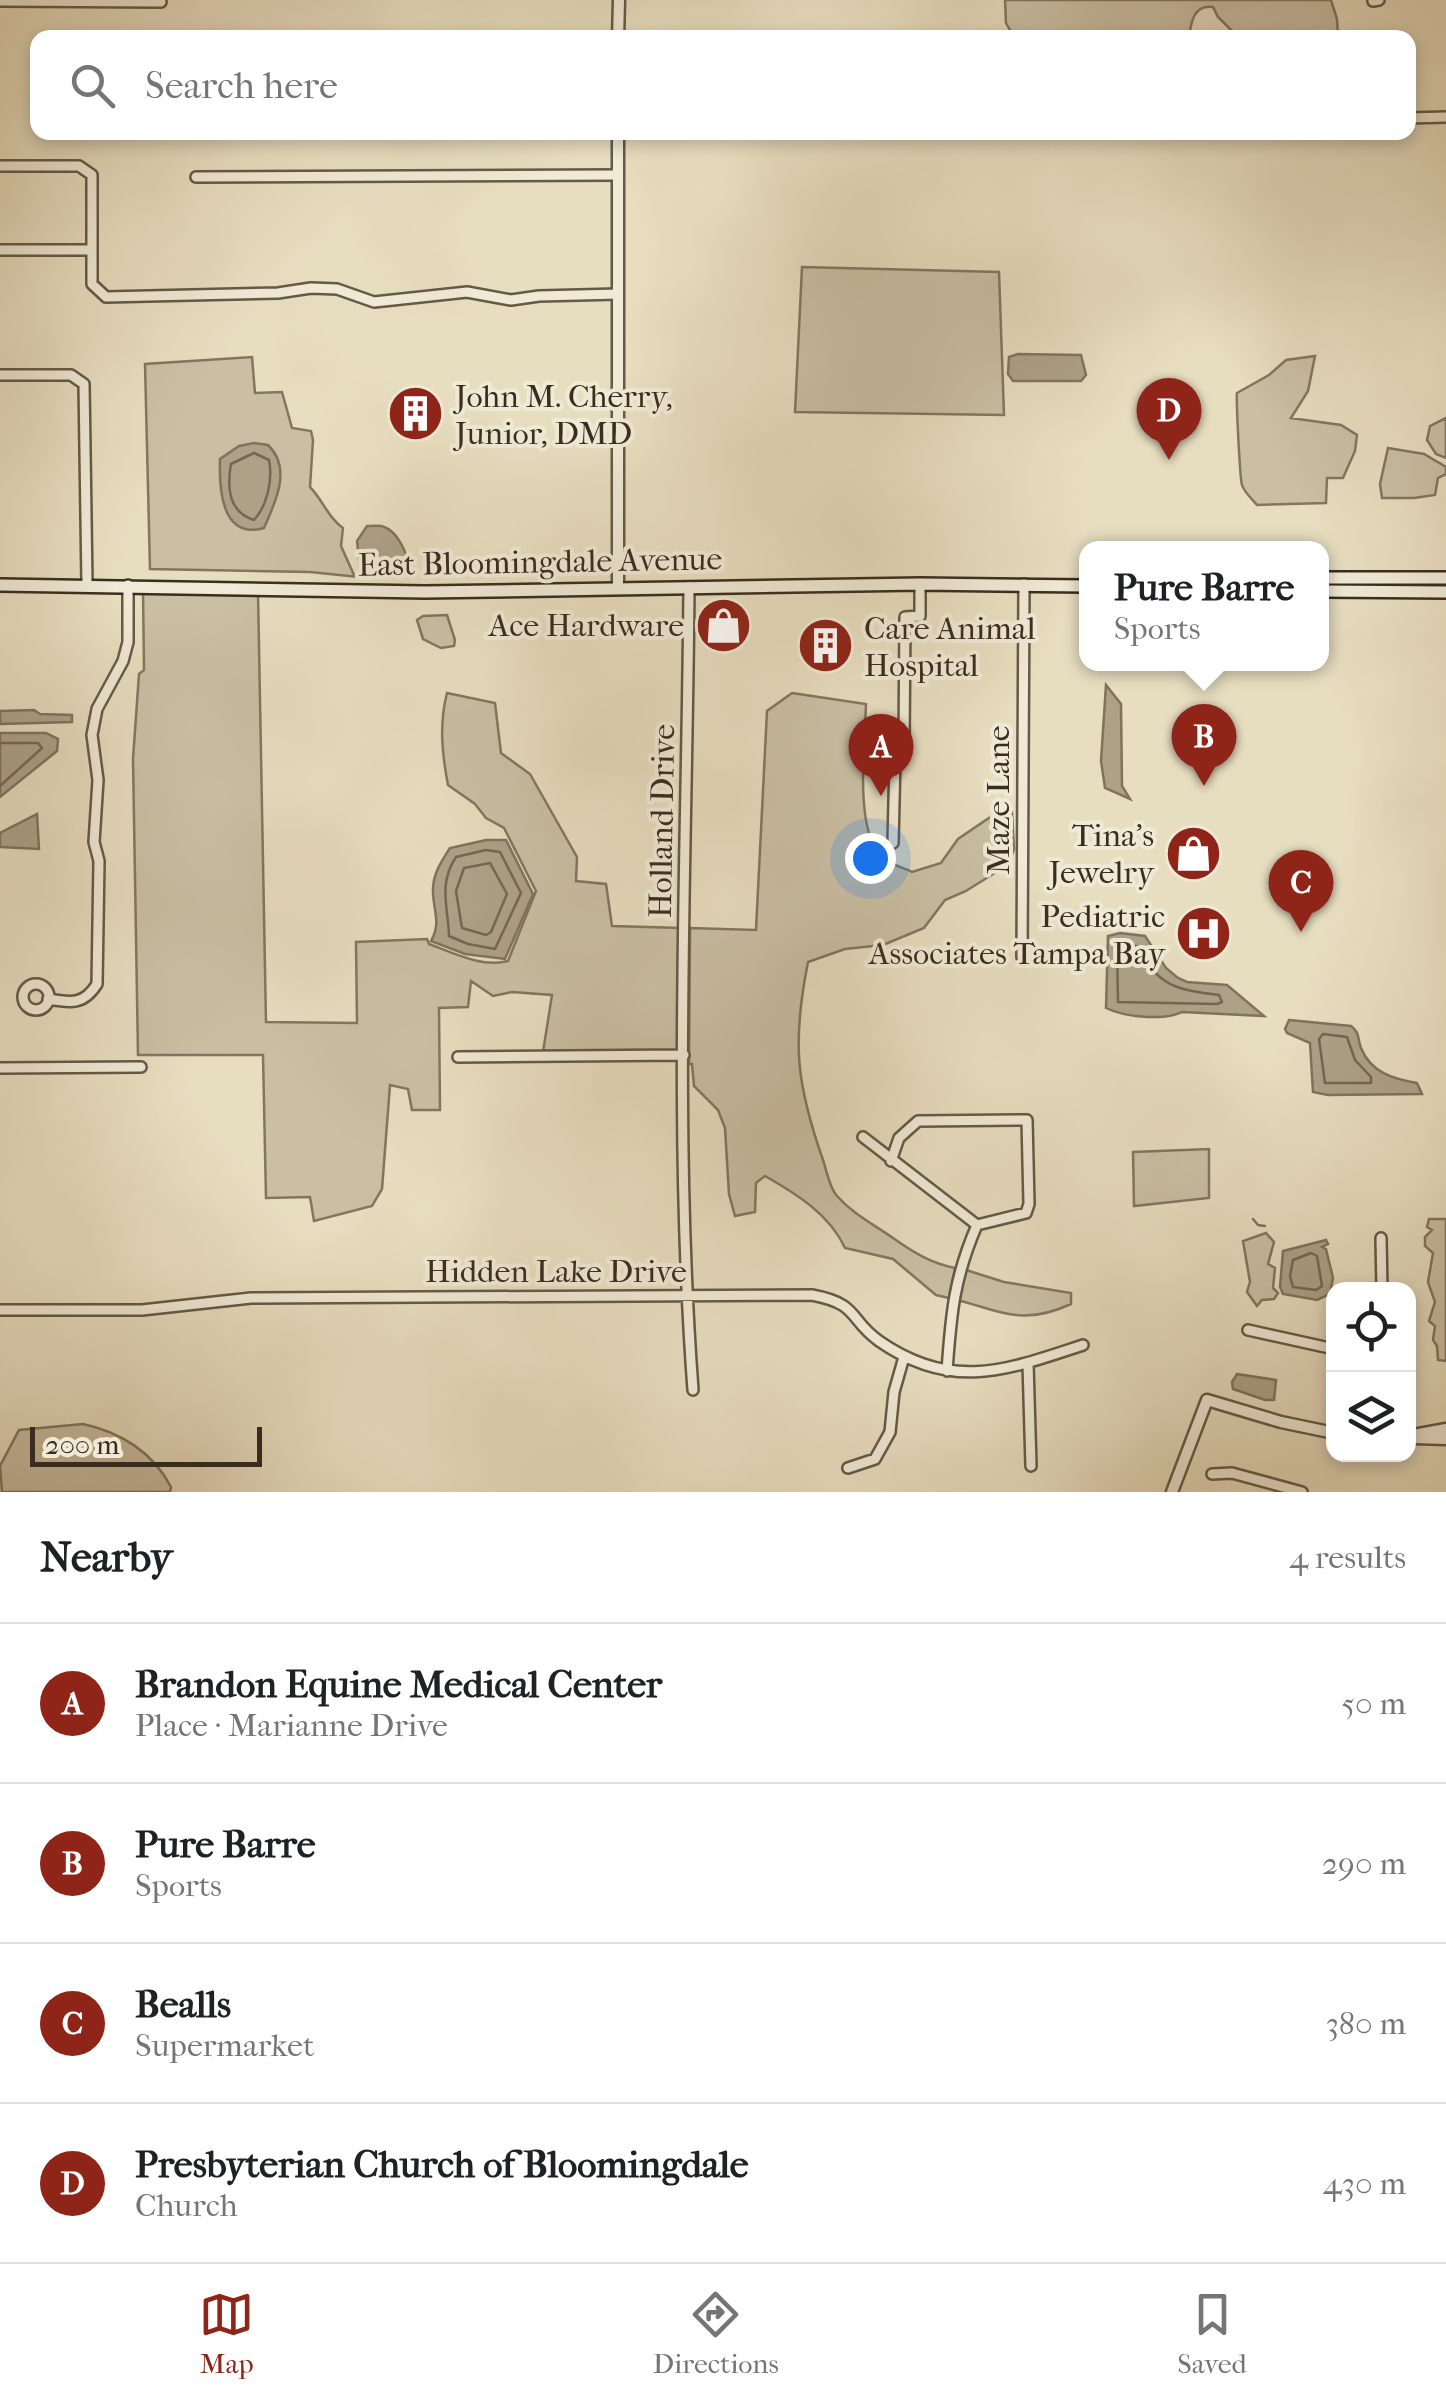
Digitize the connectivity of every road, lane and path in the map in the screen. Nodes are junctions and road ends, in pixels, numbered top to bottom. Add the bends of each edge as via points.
1 (618, 0) edge
2 (0, 1) edge
3 (161, 2) edge
4 (618, 30) edge
5 (1416, 118) edge
6 (1446, 118) edge
7 (618, 140) edge
8 (0, 166) edge
9 (618, 174) junction
10 (196, 177) dead end
11 (0, 250) edge
12 (92, 250) junction
13 (618, 294) junction
14 (0, 375) edge
15 (1329, 578) edge
16 (1446, 578) edge
17 (87, 584) junction
18 (920, 584) junction
19 (1024, 584) junction
20 (1079, 584) edge
21 (0, 585) edge
22 (128, 585) junction
23 (618, 588) junction
24 (690, 588) junction
25 (1329, 592) edge
26 (1446, 592) edge
27 (893, 843) dead end
28 (1022, 957) dead end
29 (48, 1000) dead end
30 (684, 1056) junction
31 (458, 1057) dead end
32 (140, 1067) dead end
33 (0, 1068) edge
34 (863, 1137) dead end
35 (891, 1161) junction
36 (977, 1226) junction
37 (1380, 1238) dead end
38 (1382, 1282) edge
39 (686, 1295) junction
40 (0, 1310) edge
41 (1248, 1330) dead end
42 (1084, 1345) dead end
43 (1326, 1346) edge
44 (904, 1356) junction
45 (1028, 1363) junction
46 (946, 1371) junction
47 (693, 1390) dead end
48 (1446, 1429) edge
49 (1326, 1431) edge
50 (1446, 1440) edge
51 (1031, 1466) dead end
52 (848, 1468) dead end
53 (1212, 1474) dead end
54 (1295, 1491) edge
55 (1172, 1492) edge

1 - 4 street
2 - 3 street
5 - 6 street
7 - 9 street
8 - 12 street via 79,166 92,176
9 - 10 street
9 - 13 street
11 - 12 street
12 - 13 street via 92,284 106,297 311,288 374,302 467,292 512,300
13 - 23 street
14 - 17 street via 70,375 84,384
15 - 16 main road
17 - 21 main road, East Bloomingdale Avenue
17 - 22 main road, East Bloomingdale Avenue
18 - 19 main road, East Bloomingdale Avenue
18 - 24 main road, East Bloomingdale Avenue
18 - 27 street via 920,616 905,617 904,745 896,759
19 - 20 main road, East Bloomingdale Avenue
19 - 28 street, Maze Lane
22 - 23 main road, East Bloomingdale Avenue via 372,592
22 - 29 street via 127,648 92,734 98,780 97,984 78,1003
23 - 24 main road, East Bloomingdale Avenue
24 - 30 street, Holland Drive
25 - 26 main road
30 - 31 street
30 - 39 street, Holland Drive
32 - 33 street
34 - 35 street
35 - 36 street
35 - 36 street via 899,1138 918,1121 1027,1120 1026,1213
36 - 46 street via 954,1290
37 - 38 street
39 - 40 street, Hidden Lake Drive via 251,1298 142,1310
39 - 44 street, Hidden Lake Drive via 833,1299
39 - 47 street, Holland Drive
41 - 43 street
42 - 45 street, Hidden Lake Drive
44 - 46 street, Hidden Lake Drive
44 - 52 street via 890,1432 875,1460
45 - 46 street, Hidden Lake Drive via 972,1374
45 - 51 street
48 - 50 street via 1408,1436
49 - 55 street via 1207,1400
53 - 54 street

